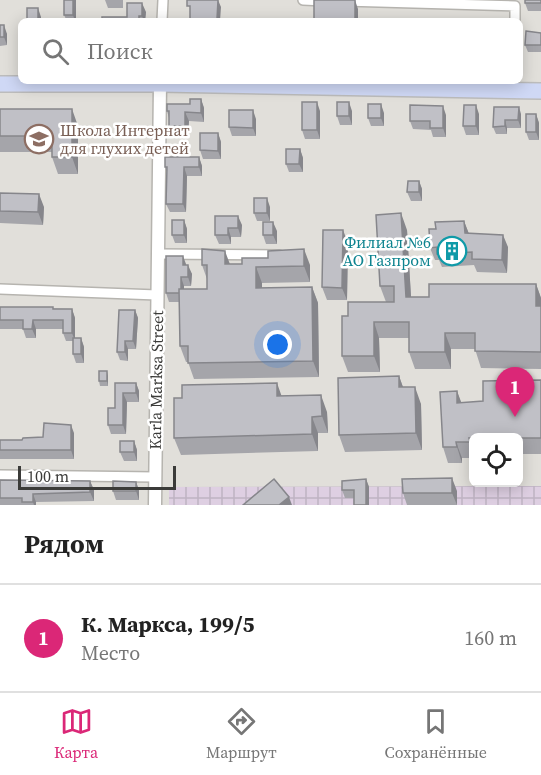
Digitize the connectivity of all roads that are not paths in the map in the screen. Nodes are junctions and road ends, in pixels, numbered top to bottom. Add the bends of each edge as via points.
1 (163, 0) edge
2 (303, 0) edge
3 (162, 18) edge
4 (515, 18) edge
5 (0, 84) edge
6 (18, 84) edge
7 (160, 84) edge
8 (278, 84) edge
9 (515, 86) edge
10 (541, 91) edge
11 (158, 255) junction
12 (285, 255) edge
13 (0, 289) edge
14 (157, 295) junction
15 (0, 475) edge
16 (155, 477) junction
17 (155, 505) edge

1 - 3 street
2 - 4 street via 515,6
5 - 6 main road
7 - 11 street, Karla Marksa Street
8 - 9 main road
9 - 10 main road
11 - 12 street
11 - 14 street, Karla Marksa Street
13 - 14 street
14 - 16 street, Karla Marksa Street
15 - 16 street
16 - 17 street, Karla Marksa Street

